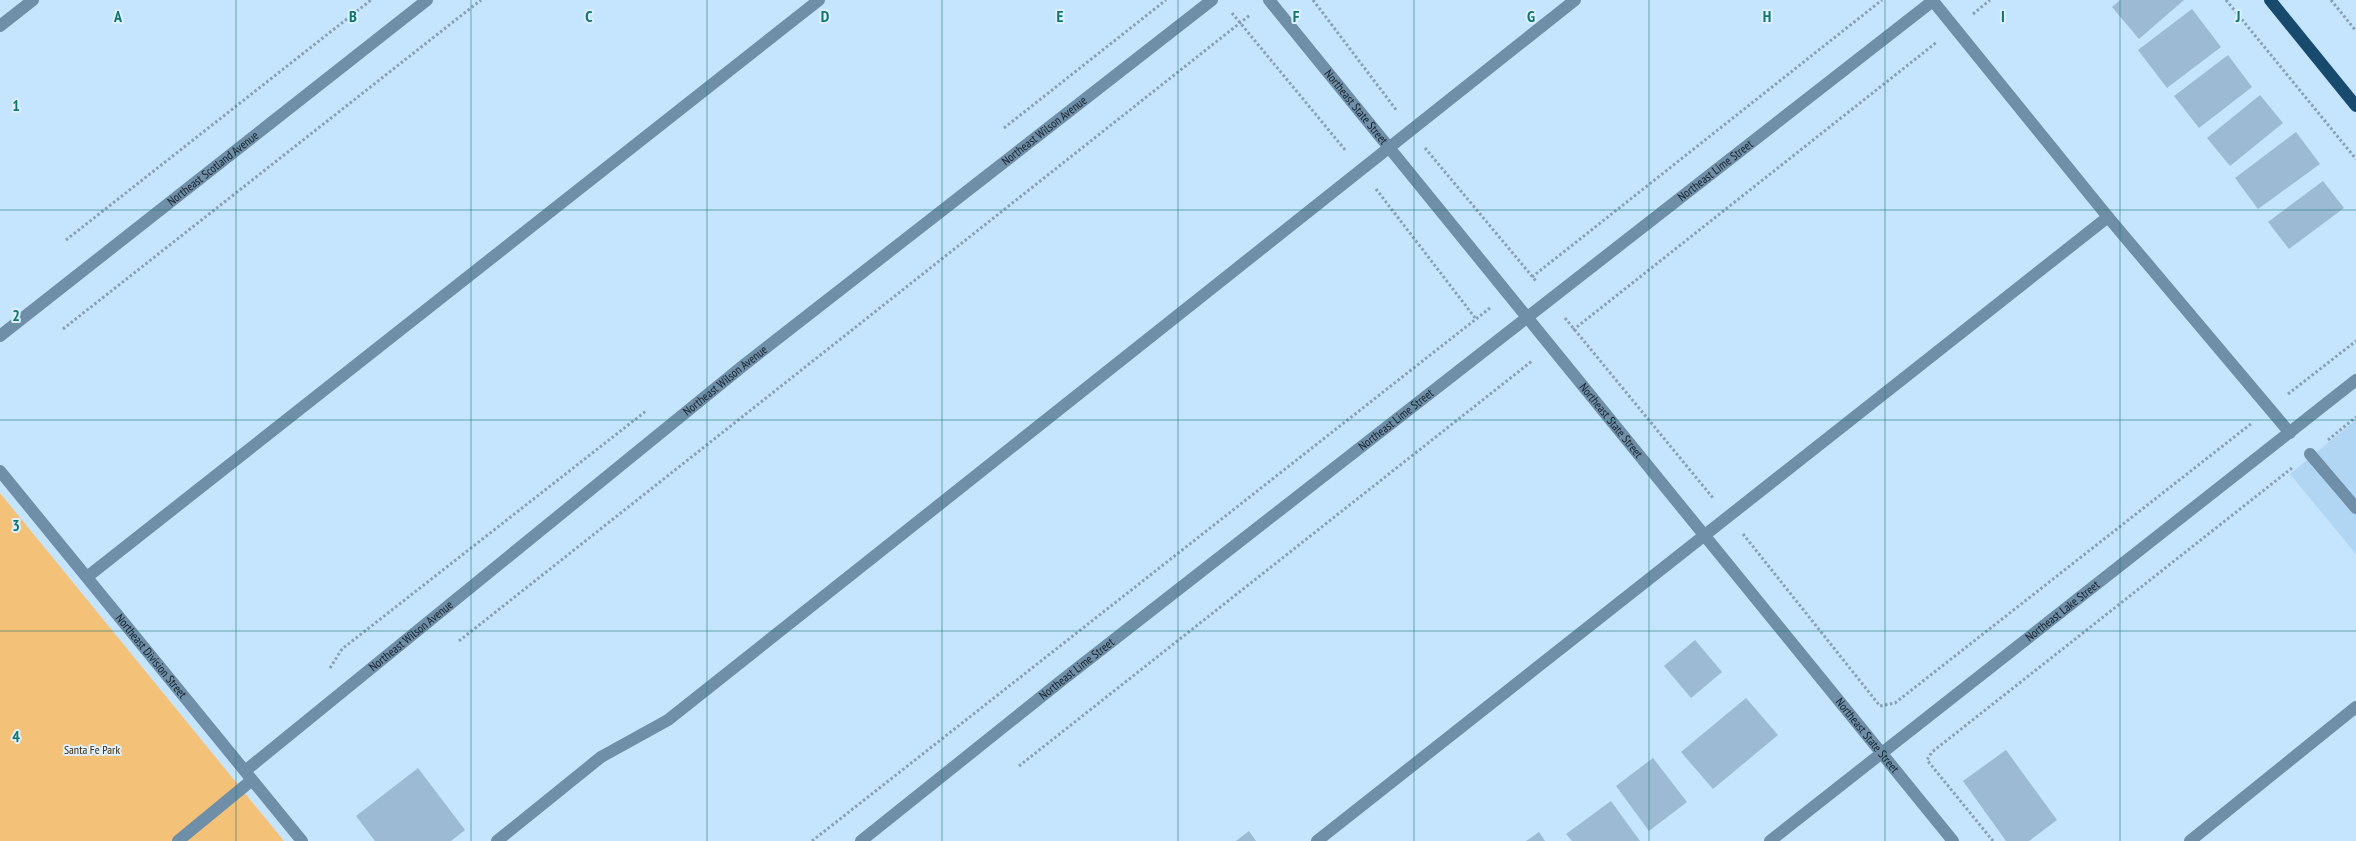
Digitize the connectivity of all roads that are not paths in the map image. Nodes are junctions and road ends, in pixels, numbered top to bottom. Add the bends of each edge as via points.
1 (33, 0) edge
2 (427, 0) edge
3 (819, 0) edge
4 (1212, 0) edge
5 (1269, 0) edge
6 (1575, 0) edge
7 (2270, 0) edge
8 (1934, 1) edge
9 (0, 26) edge
10 (2356, 106) edge
11 (1389, 147) junction
12 (2108, 217) junction
13 (1528, 318) junction
14 (0, 336) edge
15 (2356, 380) edge
16 (2290, 433) junction
17 (2310, 454) road end
18 (0, 471) edge
19 (2356, 508) edge
20 (1705, 536) junction
21 (87, 577) junction
22 (2356, 707) edge
23 (1882, 753) junction
24 (249, 776) junction
25 (178, 841) edge
26 (302, 841) edge
27 (498, 841) edge
28 (861, 841) edge
29 (1317, 841) edge
30 (1770, 841) edge
31 (1953, 841) edge
32 (2190, 841) edge

1 - 9 street
2 - 14 street, Northeast Scotland Avenue
3 - 21 street
4 - 24 street, Northeast Wilson Avenue via 744,365
5 - 11 street, Northeast State Street
6 - 11 street
7 - 10 main road
8 - 12 street
8 - 13 street, Northeast Lime Street
11 - 13 street, Northeast State Street
11 - 27 street via 668,720 601,757
12 - 16 street
12 - 20 street
13 - 20 street, Northeast State Street
13 - 28 street, Northeast Lime Street
15 - 16 street, Northeast Lake Street
16 - 23 street, Northeast Lake Street
17 - 19 street
18 - 21 street, Northeast Division Street
20 - 23 street, Northeast State Street
20 - 29 street
21 - 24 street, Northeast Division Street
22 - 32 street
23 - 30 street, Northeast Lake Street
23 - 31 street, Northeast State Street
24 - 25 street, Northeast Wilson Avenue
24 - 26 street, Northeast Division Street

